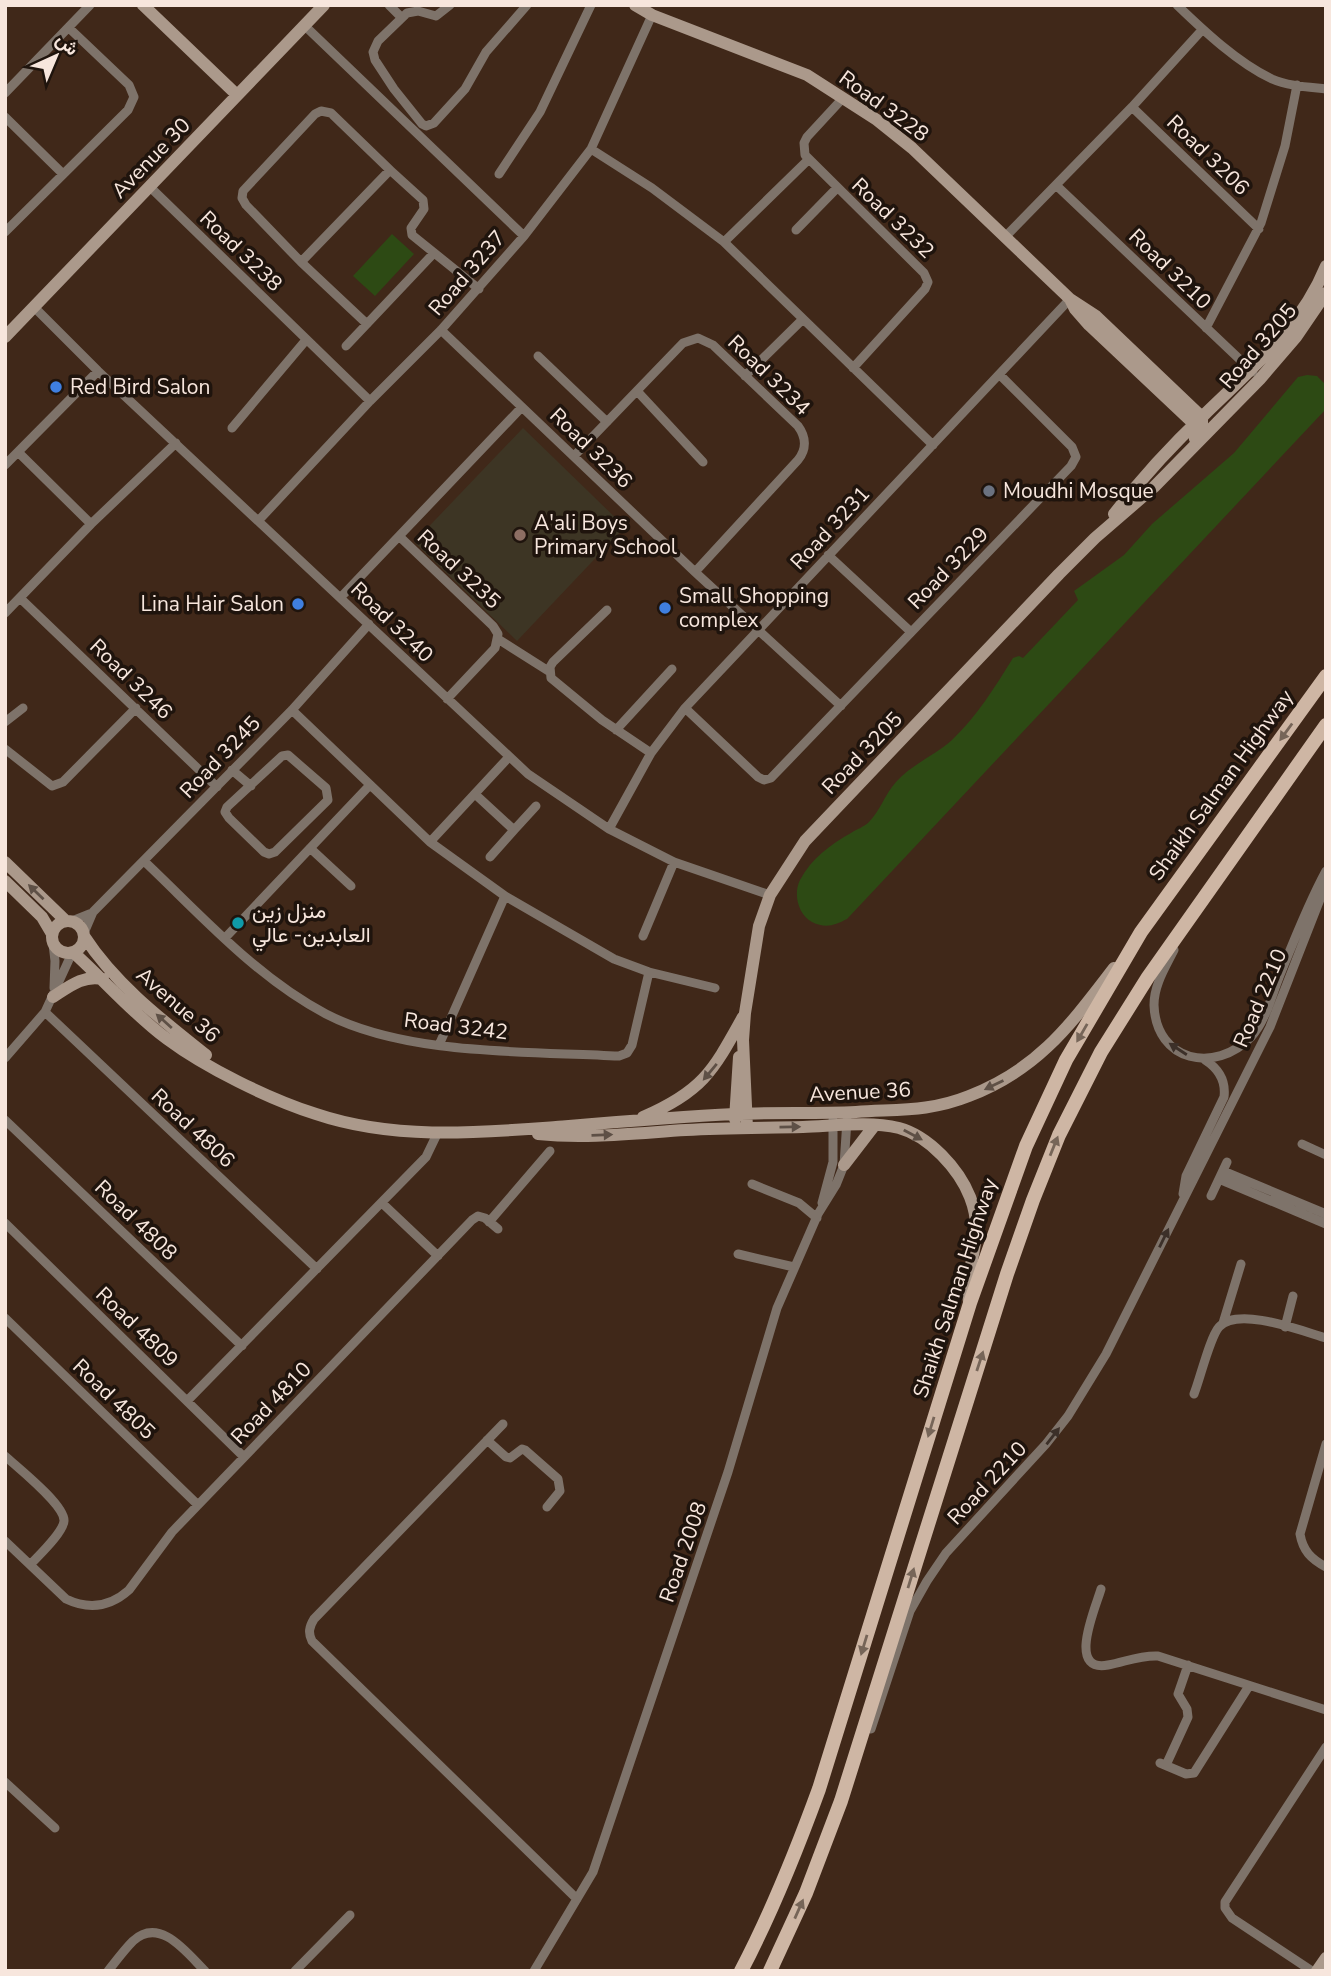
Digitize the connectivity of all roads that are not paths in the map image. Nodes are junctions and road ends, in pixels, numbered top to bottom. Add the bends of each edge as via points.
1 (90, 5) edge
2 (143, 5) edge
3 (324, 5) edge
4 (389, 5) edge
5 (450, 5) edge
6 (527, 5) edge
7 (592, 5) edge
8 (635, 5) edge
9 (1177, 5) edge
10 (652, 15) junction
11 (401, 17) junction
12 (305, 26) junction
13 (69, 28) junction
14 (1202, 30) junction
15 (1297, 85) junction
16 (1326, 89) edge
17 (5, 93) edge
18 (237, 95) junction
19 (843, 98) junction
20 (1132, 107) junction
21 (5, 117) edge
22 (591, 149) junction
23 (808, 160) junction
24 (390, 170) junction
25 (63, 174) junction
26 (499, 174) dead end
27 (1057, 186) junction
28 (150, 187) junction
29 (837, 188) junction
30 (1259, 229) junction
31 (796, 230) dead end
32 (5, 232) edge
33 (524, 236) junction
34 (1006, 236) junction
35 (724, 242) junction
36 (434, 253) junction
37 (301, 262) junction
38 (1326, 266) edge
39 (479, 289) junction
40 (1326, 293) edge
41 (1070, 299) junction
42 (34, 307) junction
43 (803, 319) junction
44 (367, 324) junction
45 (1206, 328) junction
46 (441, 330) junction
47 (5, 337) edge
48 (306, 340) junction
49 (346, 346) dead end
50 (538, 356) dead end
51 (853, 368) junction
52 (99, 371) junction
53 (1255, 374) junction
54 (1000, 375) junction
55 (745, 376) junction
56 (637, 391) junction
57 (370, 401) junction
58 (522, 407) junction
59 (607, 422) junction
60 (1216, 422) junction
61 (1199, 423) junction
62 (232, 428) dead end
63 (176, 443) junction
64 (933, 445) junction
65 (18, 452) junction
66 (574, 456) junction
67 (1183, 456) junction
68 (703, 462) dead end
69 (5, 465) edge
70 (259, 520) junction
71 (91, 524) junction
72 (400, 537) junction
73 (1095, 538) junction
74 (828, 555) junction
75 (695, 572) junction
76 (341, 597) junction
77 (20, 598) junction
78 (607, 610) dead end
79 (5, 613) edge
80 (369, 624) junction
81 (759, 629) junction
82 (911, 632) junction
83 (498, 639) junction
84 (672, 669) dead end
85 (550, 672) junction
86 (1326, 677) edge
87 (447, 699) junction
88 (841, 706) junction
89 (23, 708) dead end
90 (136, 708) junction
91 (685, 708) junction
92 (292, 709) junction
93 (5, 722) edge
94 (1326, 725) edge
95 (615, 730) junction
96 (5, 749) edge
97 (651, 753) junction
98 (508, 758) junction
99 (232, 769) junction
100 (251, 786) junction
101 (369, 786) junction
102 (217, 787) junction
103 (476, 795) junction
104 (536, 806) dead end
105 (609, 829) junction
106 (514, 830) junction
107 (430, 842) junction
108 (310, 848) junction
109 (490, 857) dead end
110 (144, 861) junction
111 (5, 862) edge
112 (674, 862) junction
113 (1326, 871) edge
114 (5, 881) edge
115 (1326, 884) edge
116 (351, 886) dead end
117 (770, 895) junction
118 (505, 896) junction
119 (93, 912) junction
120 (1190, 916) junction
121 (69, 921) junction
122 (1141, 932) junction
123 (84, 935) junction
124 (643, 936) dead end
125 (225, 938) junction
126 (52, 939) junction
127 (73, 953) junction
128 (649, 972) junction
129 (103, 979) junction
130 (715, 988) dead end
131 (54, 997) junction
132 (45, 1012) junction
133 (745, 1013) junction
134 (439, 1045) junction
135 (5, 1058) edge
136 (1204, 1059) junction
137 (258, 1090) junction
138 (847, 1119) junction
139 (5, 1120) edge
140 (833, 1120) junction
141 (636, 1121) junction
142 (741, 1121) junction
143 (874, 1126) junction
144 (509, 1130) junction
145 (438, 1132) junction
146 (1302, 1144) dead end
147 (550, 1151) dead end
148 (1326, 1154) edge
149 (844, 1165) junction
150 (752, 1184) dead end
151 (1211, 1196) dead end
152 (1183, 1199) junction
153 (382, 1203) junction
154 (1319, 1214) edge
155 (818, 1216) junction
156 (489, 1222) junction
157 (5, 1223) edge
158 (1326, 1224) edge
159 (498, 1229) dead end
160 (738, 1254) dead end
161 (438, 1256) junction
162 (1241, 1264) dead end
163 (794, 1267) junction
164 (317, 1269) junction
165 (1293, 1296) dead end
166 (970, 1303) junction
167 (5, 1318) edge
168 (1223, 1323) junction
169 (1285, 1327) junction
170 (1326, 1338) edge
171 (242, 1346) junction
172 (1194, 1394) dead end
173 (187, 1401) junction
174 (503, 1424) dead end
175 (487, 1440) junction
176 (1326, 1444) edge
177 (5, 1456) edge
178 (244, 1457) junction
179 (198, 1505) junction
180 (547, 1507) dead end
181 (5, 1541) edge
182 (30, 1565) junction
183 (1326, 1567) edge
184 (1101, 1589) dead end
185 (1188, 1665) junction
186 (1249, 1686) junction
187 (1326, 1710) edge
188 (1326, 1747) edge
189 (5, 1782) edge
190 (841, 1801) junction
191 (55, 1828) dead end
192 (577, 1899) junction
193 (350, 1915) dead end
194 (1326, 1958) edge
195 (108, 1971) edge
196 (205, 1971) edge
197 (295, 1971) edge
198 (534, 1971) edge
199 (741, 1971) edge
200 (770, 1971) edge
201 (1312, 1971) edge
202 (1317, 1971) edge

1 - 13 street
2 - 18 street
3 - 12 street, Avenue 30
4 - 11 street
5 - 11 street via 436,16 412,11
6 - 11 street via 486,52 467,86 429,126 422,124 394,89 374,56 376,44
7 - 26 street via 534,124
8 - 10 street, Road 3228
9 - 14 street
10 - 19 street, Road 3228 via 807,75
10 - 22 street, Road 3237
12 - 18 street, Avenue 30
12 - 33 street
13 - 17 street
13 - 25 street via 129,85 134,97 128,110
14 - 15 street via 1255,69
14 - 20 street
15 - 16 street
15 - 30 street, Road 3206 via 1285,146
18 - 28 street, Avenue 30
19 - 23 street via 804,143
19 - 34 street, Road 3228 via 912,148
20 - 27 street
20 - 30 street, Road 3206
21 - 25 street
22 - 33 street, Road 3237
22 - 35 street
23 - 29 street, Road 3232
23 - 35 street
24 - 36 street via 423,200 424,209 411,233
24 - 37 street
24 - 37 street via 331,113 315,114 243,191 242,198
25 - 32 street
27 - 34 street
27 - 45 street, Road 3210
28 - 42 street, Avenue 30
28 - 48 street, Road 3238
29 - 31 street
29 - 51 street, Road 3232 via 928,282
30 - 45 street, Road 3206
33 - 39 street, Road 3237
34 - 41 street, Road 3228
35 - 43 street
36 - 39 street
36 - 44 street
37 - 44 street
38 - 53 street, Road 3205 via 1287,333
39 - 46 street, Road 3237
40 - 53 street, Road 3205 via 1296,337
41 - 54 street, Road 3231
41 - 61 street, Road 3228 via 1096,316
42 - 47 street, Avenue 30
42 - 52 street, Road 3240
43 - 51 street
43 - 55 street
44 - 49 street
45 - 53 street, Road 3210
46 - 57 street, Road 3237
46 - 58 street, Road 3236
48 - 57 street, Road 3238
48 - 62 street
50 - 59 street
51 - 64 street
52 - 63 street, Road 3240
52 - 65 street
53 - 60 street, Road 3205
53 - 61 street, Road 3205
54 - 64 street, Road 3231
54 - 82 street, Road 3229 via 1072,447 1075,460
55 - 56 street, Road 3234 via 709,341 693,338
55 - 75 street, Road 3234 via 797,426 804,448
56 - 59 street, Road 3234
56 - 68 street
57 - 70 street, Road 3237
58 - 66 street, Road 3236
58 - 72 street, Road 3235
59 - 66 street, Road 3234
60 - 61 street
60 - 67 street, Road 3205
61 - 67 street
61 - 73 street, Road 3205 via 1135,487
63 - 70 street, Road 3240
63 - 71 street
64 - 74 street, Road 3231
65 - 69 street
65 - 71 street
66 - 75 street, Road 3236
67 - 73 street, Road 3205
70 - 76 street, Road 3240
71 - 77 street
72 - 76 street
72 - 83 street, Road 3235 via 493,625
73 - 117 street, Road 3205 via 804,841
74 - 81 street, Road 3231
74 - 82 street, Road 3229
75 - 81 street, Road 3236
76 - 80 street, Road 3240
77 - 79 street
77 - 90 street, Road 3246
78 - 85 street via 554,662
80 - 87 street, Road 3240
80 - 92 street, Road 3245
81 - 88 street, Road 3236
81 - 91 street, Road 3231
82 - 88 street, Road 3229
83 - 85 street
83 - 87 street, Road 3235 via 495,648
84 - 95 street
85 - 95 street via 555,682
86 -> 122 main road, Shaikh Salman Highway
87 - 98 street, Road 3240
88 - 91 street, Road 3229 via 764,780
89 - 93 street
90 - 96 street via 63,782 52,786
90 - 102 street, Road 3246
91 - 97 street, Road 3231
92 - 99 street, Road 3245
92 - 101 street
94 - 120 main road
95 - 97 street
97 - 105 street, Road 3231
98 - 103 street
98 - 105 street, Road 3240
99 - 100 street
99 - 102 street, Road 3245
100 - 100 street via 225,812 269,854 328,800 329,794 288,755
101 - 107 street
101 - 108 street
102 - 110 street, Road 3245
103 - 106 street
103 - 107 street
104 - 106 street
105 - 112 street, Road 3240
106 - 109 street
107 - 118 street
108 - 116 street
108 - 125 street
110 - 119 street, Road 3245
110 - 125 street, Road 3242
121 -> 111 street
112 - 117 street, Road 3240
112 - 124 street
113 - 136 street, Road 2210 via 1252,1036 1237,1049
114 - 126 street via 38,912
115 - 152 street, Road 2210 via 1270,1027
117 - 133 street, Road 3205 via 759,926
118 - 128 street via 614,958
118 - 134 street
119 - 121 street, Road 3245
119 - 123 street, Road 3245
136 -> 120 street, Road 2210 via 1190,1057 1167,1042 1155,1014 1158,983
190 -> 120 main road via 1033,1200 1059,1135 1101,1052
121 - 123 street via 79,925
121 - 126 street via 57,925
122 -> 138 street, Avenue 36 via 1054,1044 1019,1071 940,1106
122 -> 166 main road, Shaikh Salman Highway via 1066,1060 1026,1146
123 - 127 street via 82,946
137 -> 123 street, Avenue 36 via 174,1030 115,976
125 - 134 street, Road 3242 via 284,988 329,1015 381,1033
126 - 127 street via 61,952
126 - 131 street
127 - 129 street, Avenue 36
127 - 131 street
128 - 130 street
128 - 134 street, Road 3242 via 632,1045 619,1056
129 - 131 street via 80,980
129 - 137 street, Avenue 36 via 167,1039
131 - 132 street
132 - 135 street
132 - 164 street, Road 4806
133 -> 141 street via 706,1078 687,1094
133 - 142 street, Road 3205
136 - 152 street, Road 2210 via 1220,1075 1224,1097 1186,1176
137 - 145 street, Avenue 36 via 342,1122 393,1131
138 - 140 street, Avenue 36
138 - 143 street, Avenue 36
138 - 149 street, Road 2008
139 - 171 street, Road 4808
140 - 142 street, Avenue 36
140 - 155 street, Road 2008 via 833,1162
141 - 142 street, Avenue 36
141 - 144 street, Avenue 36
144 -> 142 street, Avenue 36 via 598,1136
143 - 149 street
143 -> 166 street, Avenue 36 via 910,1132 931,1146 970,1196 977,1233
144 - 145 street, Avenue 36
145 - 153 street via 426,1157
146 - 148 street
147 - 156 street
149 - 155 street, Road 2008
150 - 155 street
151 - 154 street via 1223,1171 1250,1187
190 -> 152 street, Road 2210 via 918,1596 946,1553 1068,1416 1106,1354
153 - 161 street
153 - 164 street
154 - 158 street
155 - 163 street, Road 2008
156 - 159 street
156 - 161 street, Road 4810 via 481,1216 475,1218
157 - 173 street, Road 4809
160 - 163 street
161 - 178 street, Road 4810
162 - 168 street
163 - 192 street, Road 2008 via 593,1872
164 - 171 street
165 - 169 street
166 -> 199 main road, Shaikh Salman Highway via 819,1789 793,1860
167 - 179 street, Road 4805
168 - 169 street via 1250,1318
168 - 172 street via 1215,1332
169 - 170 street
171 - 173 street
173 - 178 street, Road 4809
174 - 175 street
175 - 180 street via 506,1457 525,1450 558,1479 560,1492
175 - 192 street via 314,1619 310,1636
176 - 183 street via 1300,1534 1308,1555
177 - 182 street via 60,1508 64,1521
178 - 179 street, Road 4810
179 - 182 street, Road 4810 via 129,1590 104,1605 66,1599
181 - 182 street
184 - 185 street via 1085,1643 1089,1660 1105,1666 1158,1656
185 - 186 street
185 - 186 street via 1178,1694 1188,1717 1163,1764 1188,1774 1196,1771
186 - 187 street
188 - 201 street via 1228,1896 1225,1908 1232,1918
189 - 191 street
200 -> 190 main road
192 - 198 street, Road 2008
193 - 197 street
194 - 202 street
195 - 196 street via 134,1941 151,1933 174,1940

